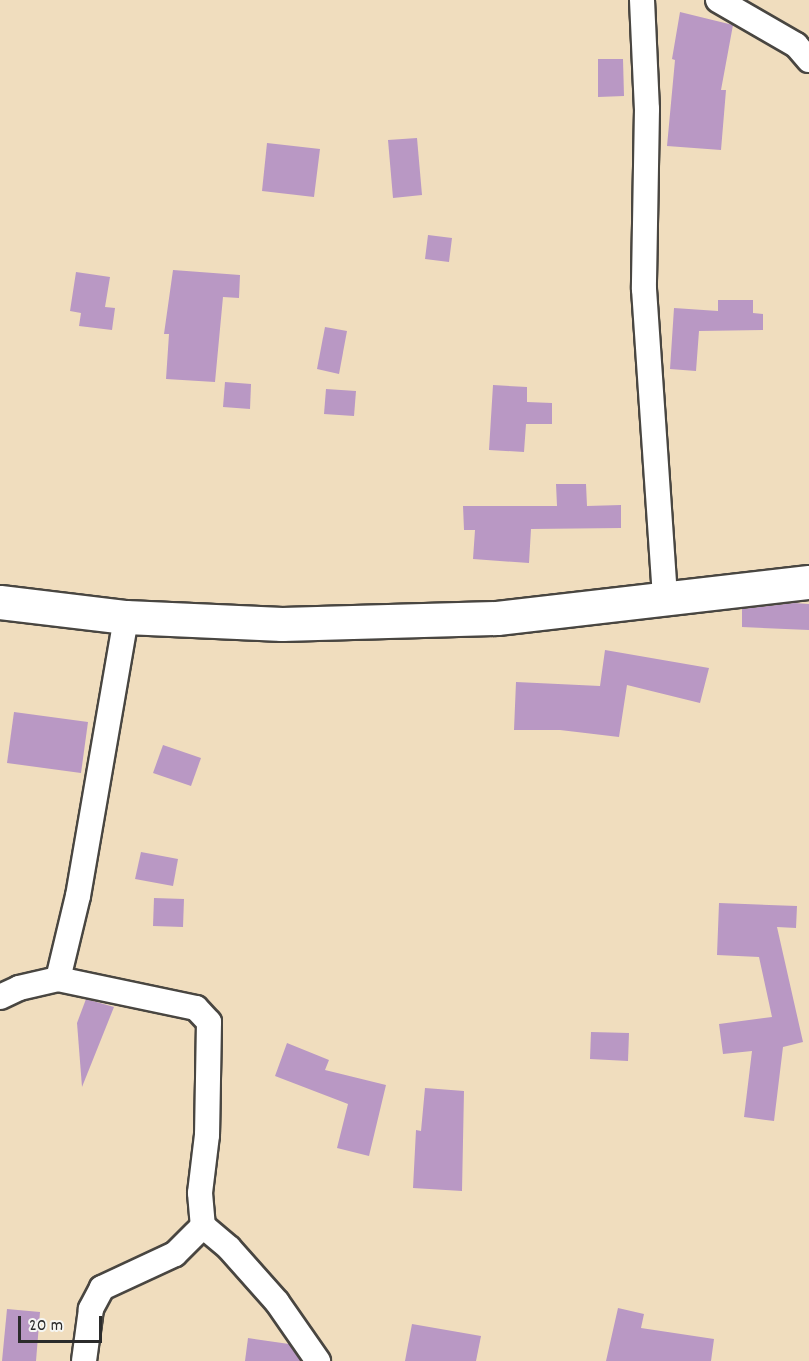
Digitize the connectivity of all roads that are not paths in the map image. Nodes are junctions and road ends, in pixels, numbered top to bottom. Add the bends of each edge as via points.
1 (642, 0) edge
2 (718, 0) edge
3 (809, 60) edge
4 (809, 582) edge
5 (665, 597) junction
6 (0, 602) edge
7 (126, 617) junction
8 (58, 980) junction
9 (0, 997) edge
10 (203, 1226) junction
11 (84, 1361) edge
12 (318, 1361) edge

1 - 5 street via 647,109 644,289
2 - 3 street via 796,45
4 - 5 main road
5 - 7 main road via 498,618 282,624
6 - 7 main road
7 - 8 street via 78,896
8 - 9 street via 19,988
8 - 10 street via 196,1008 205,1014 209,1022 207,1136 200,1193
10 - 11 street via 175,1254 102,1288 91,1309
10 - 12 street via 229,1248 277,1302

